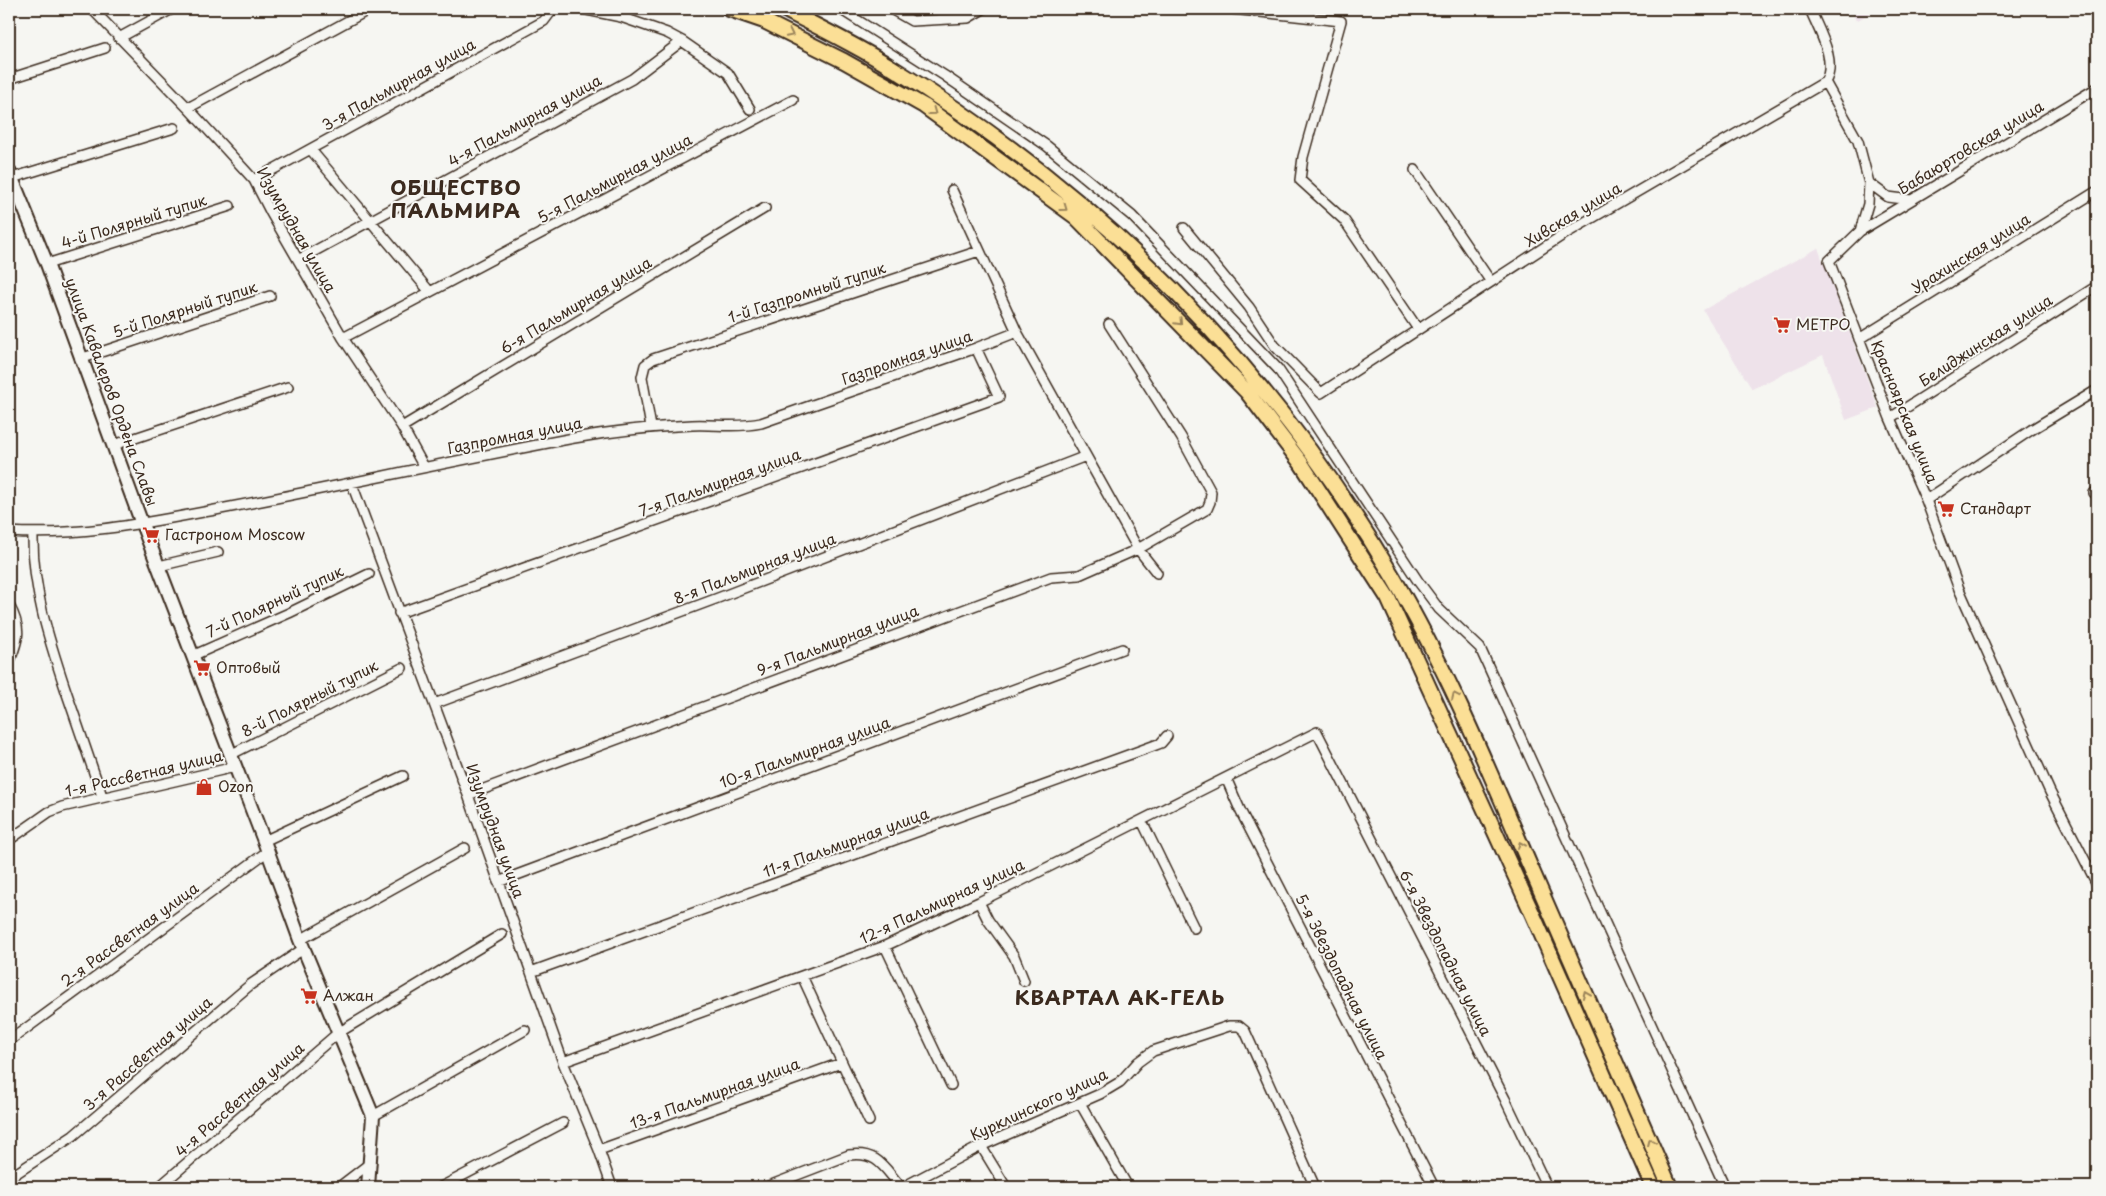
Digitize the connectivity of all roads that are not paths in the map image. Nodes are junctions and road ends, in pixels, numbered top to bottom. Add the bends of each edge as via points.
1 (92, 9) edge
2 (172, 9) edge
3 (370, 9) edge
4 (553, 9) edge
5 (582, 9) edge
6 (729, 9) edge
7 (783, 9) edge
8 (840, 9) edge
9 (891, 9) edge
10 (983, 9) edge
11 (1232, 9) edge
12 (1810, 9) edge
13 (119, 38) junction
14 (682, 41) junction
15 (105, 48) dead end
16 (9, 79) edge
17 (1825, 82) junction
18 (2097, 88) edge
19 (793, 100) dead end
20 (188, 108) junction
21 (750, 109) dead end
22 (174, 128) dead end
23 (311, 150) junction
24 (1415, 170) dead end
25 (10, 175) edge
26 (254, 180) junction
27 (1869, 183) junction
28 (952, 190) dead end
29 (2097, 191) edge
30 (1911, 200) junction
31 (230, 206) dead end
32 (765, 208) dead end
33 (371, 221) junction
34 (1184, 228) dead end
35 (1860, 231) junction
36 (980, 251) junction
37 (298, 260) junction
38 (47, 264) junction
39 (1491, 282) junction
40 (2097, 286) edge
41 (430, 292) junction
42 (270, 296) dead end
43 (1109, 324) dead end
44 (1418, 329) junction
45 (1017, 332) junction
46 (342, 338) junction
47 (1859, 339) junction
48 (976, 348) junction
49 (80, 358) junction
50 (288, 387) dead end
51 (2097, 390) edge
52 (1890, 418) junction
53 (651, 427) junction
54 (402, 428) junction
55 (114, 446) junction
56 (1086, 456) junction
57 (424, 467) junction
58 (352, 484) junction
59 (1926, 500) junction
60 (142, 524) junction
61 (9, 532) edge
62 (33, 534) junction
63 (1138, 549) junction
64 (218, 552) dead end
65 (159, 566) junction
66 (369, 574) dead end
67 (1157, 574) dead end
68 (9, 605) edge
69 (399, 613) junction
70 (1122, 649) dead end
71 (192, 656) junction
72 (9, 663) edge
73 (402, 668) dead end
74 (434, 704) junction
75 (1317, 732) joint
76 (1168, 736) dead end
77 (233, 761) junction
78 (403, 776) dead end
79 (1226, 778) junction
80 (468, 795) junction
81 (102, 796) junction
82 (1142, 821) junction
83 (9, 840) edge
84 (266, 846) junction
85 (465, 848) dead end
86 (498, 882) junction
87 (2097, 884) edge
88 (979, 902) junction
89 (1194, 928) dead end
90 (502, 934) dead end
91 (301, 944) junction
92 (885, 946) junction
93 (531, 972) junction
94 (802, 976) junction
95 (1024, 981) dead end
96 (525, 1030) dead end
97 (338, 1033) junction
98 (9, 1041) edge
99 (563, 1062) junction
100 (841, 1063) junction
101 (951, 1085) dead end
102 (1080, 1103) junction
103 (372, 1116) junction
104 (869, 1121) dead end
105 (563, 1123) dead end
106 (981, 1146) junction
107 (600, 1150) junction
108 (370, 1164) junction
109 (9, 1178) edge
110 (159, 1187) edge
111 (339, 1187) edge
112 (368, 1187) edge
113 (441, 1187) edge
114 (612, 1187) edge
115 (766, 1187) edge
116 (902, 1187) edge
117 (1006, 1187) edge
118 (1128, 1187) edge
119 (1315, 1187) edge
120 (1434, 1187) edge
121 (1546, 1187) edge
122 (1654, 1187) edge
123 (1670, 1187) edge
124 (1725, 1187) edge

1 - 13 street, Изумрудная улица
2 - 13 street
3 - 20 street
4 - 23 street, 3-я Пальмирная улица via 544,21
5 - 14 street via 621,17
6 -> 122 main road via 764,21 924,106 1076,217 1247,392 1301,464 1388,598
123 -> 7 main road via 1430,643 1370,538 1314,455 1268,394 1206,323 1147,261 1095,214 1002,141 926,89 851,44
8 - 124 street via 1047,146 1132,216 1278,369 1418,581 1439,609 1480,648
9 - 10 street via 912,21 968,18
11 - 44 street via 1341,21 1303,157 1300,180 1344,220
12 - 17 street via 1828,55 1829,75
13 - 20 street, Изумрудная улица
14 - 21 street via 728,73
14 - 33 street, 4-я Пальмирная улица via 632,78
15 - 16 street
17 - 27 street via 1858,141
17 - 39 street, Хивская улица via 1563,235
18 - 30 street, Бабаюртовская улица
19 - 41 street, 5-я Пальмирная улица
20 - 26 street, Изумрудная улица
22 - 25 street
23 - 26 street, 3-я Пальмирная улица
23 - 33 street
24 - 39 street
25 - 38 street, улица Кавалеров Ордена Славы
26 - 37 street, Изумрудная улица
27 - 30 street via 1888,197
27 - 35 street via 1868,204
28 - 36 street
29 - 47 street, Урахинская улица
30 - 35 street, Бабаюртовская улица
31 - 38 street, 4-й Полярный тупик
32 - 54 street, 6-я Пальмирная улица
33 - 37 street, 4-я Пальмирная улица
33 - 41 street
34 - 44 street, Хивская улица via 1276,346 1321,393
35 - 47 street, Красноярская улица via 1828,261
36 - 45 street
36 - 53 street, 1-й Газпромный тупик via 653,359 644,365 642,377
37 - 46 street, Изумрудная улица
38 - 49 street, улица Кавалеров Ордена Славы
39 - 44 street, Хивская улица
40 - 52 street, Белиджинская улица
41 - 46 street, 5-я Пальмирная улица
42 - 49 street, 5-й Полярный тупик
43 - 63 street, 9-я Пальмирная улица via 1181,437 1211,492 1207,509
45 - 48 street, Газпромная улица
45 - 56 street
46 - 54 street, Изумрудная улица
47 - 52 street, Красноярская улица
48 - 53 street, Газпромная улица via 761,423 743,427
48 - 69 street, 7-я Пальмирная улица via 999,397
49 - 55 street, улица Кавалеров Ордена Славы
50 - 55 street
51 - 59 street
52 - 59 street, Красноярская улица
53 - 57 street, Газпромная улица
54 - 57 street, Изумрудная улица
55 - 60 street, улица Кавалеров Ордена Славы
56 - 63 street
56 - 74 street, 8-я Пальмирная улица
57 - 58 street, Газпромная улица
58 - 60 street, Газпромная улица
58 - 69 street, Изумрудная улица
59 - 87 street, Красноярская улица via 1959,589 2050,792
60 - 62 street, Газпромная улица
60 - 65 street, улица Кавалеров Ордена Славы
61 - 62 street, Газпромная улица
62 - 81 street via 34,573 42,608
63 - 67 street
63 - 80 street, 9-я Пальмирная улица via 1079,575 1051,576
64 - 65 street
65 - 71 street, улица Кавалеров Ордена Славы
66 - 71 street, 7-й Полярный тупик
68 - 72 street via 19,633
69 - 74 street, Изумрудная улица
70 - 86 street, 10-я Пальмирная улица
71 - 77 street, улица Кавалеров Ордена Славы
73 - 77 street, 8-й Полярный тупик
74 - 80 street, Изумрудная улица
75 - 79 street, 12-я Пальмирная улица
75 - 121 street, 6-я Звездопадная улица via 1505,1099
76 - 93 street, 11-я Пальмирная улица via 1153,746
77 - 81 street, 1-я Рассветная улица via 168,783
77 - 84 street, улица Кавалеров Ордена Славы
78 - 84 street, 2-я Рассветная улица
79 - 82 street, 12-я Пальмирная улица
79 - 120 street, 5-я Звездопадная улица
80 - 86 street, Изумрудная улица
81 - 83 street, 1-я Рассветная улица via 49,812
82 - 88 street, 12-я Пальмирная улица
82 - 89 street
84 - 91 street, улица Кавалеров Ордена Славы
84 - 98 street, 2-я Рассветная улица
85 - 91 street, 3-я Рассветная улица
86 - 93 street, Изумрудная улица
88 - 92 street, 12-я Пальмирная улица
88 - 95 street via 1014,956
90 - 97 street, 4-я Рассветная улица
91 - 97 street, улица Кавалеров Ордена Славы
91 - 109 street, 3-я Рассветная улица via 73,1136
92 - 94 street, 12-я Пальмирная улица
92 - 101 street
93 - 99 street, Изумрудная улица
94 - 99 street, 12-я Пальмирная улица
94 - 100 street
96 - 103 street
97 - 103 street, улица Кавалеров Ордена Славы
97 - 110 street, 4-я Рассветная улица
99 - 107 street, Изумрудная улица
100 - 104 street
100 - 107 street, 13-я Пальмирная улица
102 - 106 street, Курклинского улица
102 - 118 street
102 - 119 street, Курклинского улица via 1120,1082 1153,1051 1230,1026 1239,1026 1245,1031
103 - 108 street, улица Кавалеров Ордена Славы
105 - 113 street
106 - 116 street, Курклинского улица
106 - 117 street
107 - 114 street, Изумрудная улица
108 - 111 street
108 - 112 street, улица Кавалеров Ордена Славы
115 - 116 street via 862,1153 874,1156

